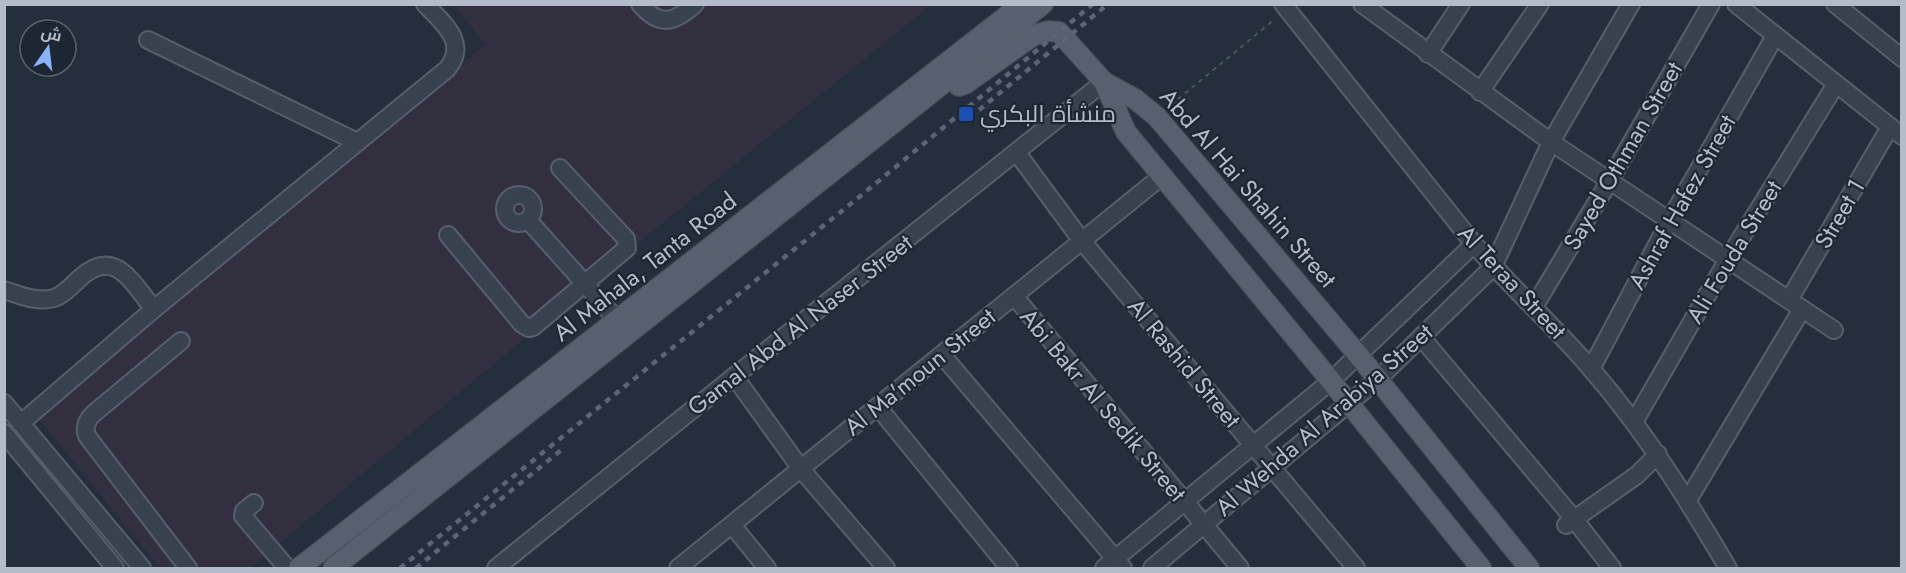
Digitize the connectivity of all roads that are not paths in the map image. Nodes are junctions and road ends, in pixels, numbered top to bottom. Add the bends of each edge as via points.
1 (425, 4) edge
2 (640, 4) edge
3 (695, 4) edge
4 (1022, 4) edge
5 (1043, 4) edge
6 (1461, 4) edge
7 (1540, 4) edge
8 (1631, 4) edge
9 (1711, 4) edge
10 (1835, 4) edge
11 (1742, 6) edge
12 (1285, 7) edge
13 (1371, 7) edge
14 (1775, 36) junction
15 (148, 40) dead end
16 (1428, 54) junction
17 (1902, 58) edge
18 (948, 82) junction
19 (1104, 82) junction
20 (1836, 84) junction
21 (1480, 92) junction
22 (1896, 132) edge
23 (357, 142) junction
24 (1551, 142) junction
25 (1017, 153) junction
26 (560, 168) dead end
27 (1162, 176) junction
28 (1610, 180) junction
29 (528, 220) dead end
30 (1670, 220) junction
31 (448, 235) dead end
32 (1082, 241) junction
33 (1473, 244) junction
34 (1728, 259) junction
35 (1493, 267) junction
36 (586, 284) junction
37 (4, 290) edge
38 (1014, 296) junction
39 (1796, 305) junction
40 (1534, 307) junction
41 (154, 309) junction
42 (618, 321) junction
43 (1834, 330) dead end
44 (1421, 337) junction
45 (181, 341) dead end
46 (942, 355) junction
47 (1359, 356) junction
48 (1592, 369) junction
49 (734, 376) junction
50 (1378, 379) junction
51 (1331, 381) junction
52 (4, 403) edge
53 (1349, 403) junction
54 (878, 407) junction
55 (1634, 422) junction
56 (21, 423) junction
57 (5, 437) edge
58 (1254, 446) junction
59 (1658, 454) junction
60 (1272, 468) junction
61 (801, 469) junction
62 (1688, 500) junction
63 (254, 503) dead end
64 (1184, 503) junction
65 (1569, 522) junction
66 (732, 525) junction
67 (1203, 525) junction
68 (1114, 565) edge
69 (115, 568) edge
70 (142, 568) edge
71 (188, 568) edge
72 (287, 568) edge
73 (299, 568) edge
74 (333, 568) edge
75 (496, 568) edge
76 (678, 568) edge
77 (768, 568) edge
78 (886, 568) edge
79 (1009, 568) edge
80 (1152, 568) edge
81 (1240, 568) edge
82 (1356, 568) edge
83 (1481, 568) edge
84 (1529, 568) edge
85 (1612, 568) edge
86 (1728, 568) edge

1 - 23 street via 454,39 453,61
2 - 3 street via 648,14 664,20 680,17
4 - 42 main road, Al Mahala, Tanta Road
5 - 18 main road, Al Mahala, Tanta Road
6 - 16 street
7 - 21 street
8 - 24 street
9 - 28 street, Sayed Othman Street
10 - 17 street
11 - 14 street
12 - 33 street, Al Teraa Street
13 - 16 street
14 - 20 street
14 - 30 street, Ashraf Hafez Street
15 - 23 street
16 - 21 street
18 - 19 main road via 954,86 965,84 1034,35 1048,31 1059,32
18 - 74 main road, Al Mahala, Tanta Road
19 - 25 street, Gamal Abd Al Naser Street
19 - 27 main road via 1126,132
19 - 47 main road, Abd Al Hai Shahin Street via 1157,117
20 - 22 street
20 - 34 street, Ali Fouda Street
21 - 24 street
22 - 39 street, Street 1
23 - 41 street
24 - 28 street
24 - 35 street
25 - 32 street, Al Rashid Street
25 - 49 street, Gamal Abd Al Naser Street
26 - 36 street via 628,243 624,252
27 - 32 street, Al Ma'moun Street
27 - 51 main road
28 - 30 street
28 - 40 street, Sayed Othman Street
29 - 36 street
30 - 34 street
30 - 48 street, Ashraf Hafez Street
31 - 36 street via 525,327 537,325
32 - 38 street, Al Ma'moun Street
32 - 58 street, Al Rashid Street
33 - 35 street, Al Teraa Street
33 - 47 street, Al Wehda Al Arabiya Street
34 - 39 street
34 - 55 street, Ali Fouda Street
35 - 40 street, Al Teraa Street
35 - 44 street, Al Wehda Al Arabiya Street
36 - 42 street
37 - 41 street via 36,299 55,297 95,266 105,264 122,271
38 - 46 street, Al Ma'moun Street
38 - 64 street, Abi Bakr Al Sedik Street
39 - 43 street
39 - 62 street, Street 1
40 - 48 street, Al Teraa Street
41 - 56 street
42 - 73 main road, Al Mahala, Tanta Road
44 - 50 street, Al Wehda Al Arabiya Street
44 - 65 street
45 - 71 street via 93,414 85,430
46 - 54 street, Al Ma'moun Street
46 - 68 street
47 - 50 main road, Abd Al Hai Shahin Street
47 - 51 street, Al Wehda Al Arabiya Street
48 - 55 street, Al Teraa Street
49 - 61 street
49 - 75 street, Gamal Abd Al Naser Street
50 - 53 street, Al Wehda Al Arabiya Street
50 - 84 main road, Abd Al Hai Shahin Street
51 - 53 main road
51 - 58 street, Al Wehda Al Arabiya Street
52 - 56 street
53 - 60 street, Al Wehda Al Arabiya Street
53 - 83 main road
54 - 61 street, Al Ma'moun Street
54 - 79 street
55 - 59 street, Al Teraa Street
56 - 70 street
57 - 69 street
58 - 60 street, Al Rashid Street
58 - 64 street, Al Wehda Al Arabiya Street
59 - 62 street, Al Teraa Street
59 - 65 street via 1637,475
60 - 67 street, Al Wehda Al Arabiya Street
60 - 82 street, Al Rashid Street
61 - 66 street, Al Ma'moun Street
61 - 78 street
62 - 86 street, Al Teraa Street
63 - 72 street via 243,516
64 - 67 street, Abi Bakr Al Sedik Street
64 - 68 street, Al Wehda Al Arabiya Street
65 - 85 street
66 - 76 street, Al Ma'moun Street
66 - 77 street
67 - 80 street, Al Wehda Al Arabiya Street
67 - 81 street, Abi Bakr Al Sedik Street

